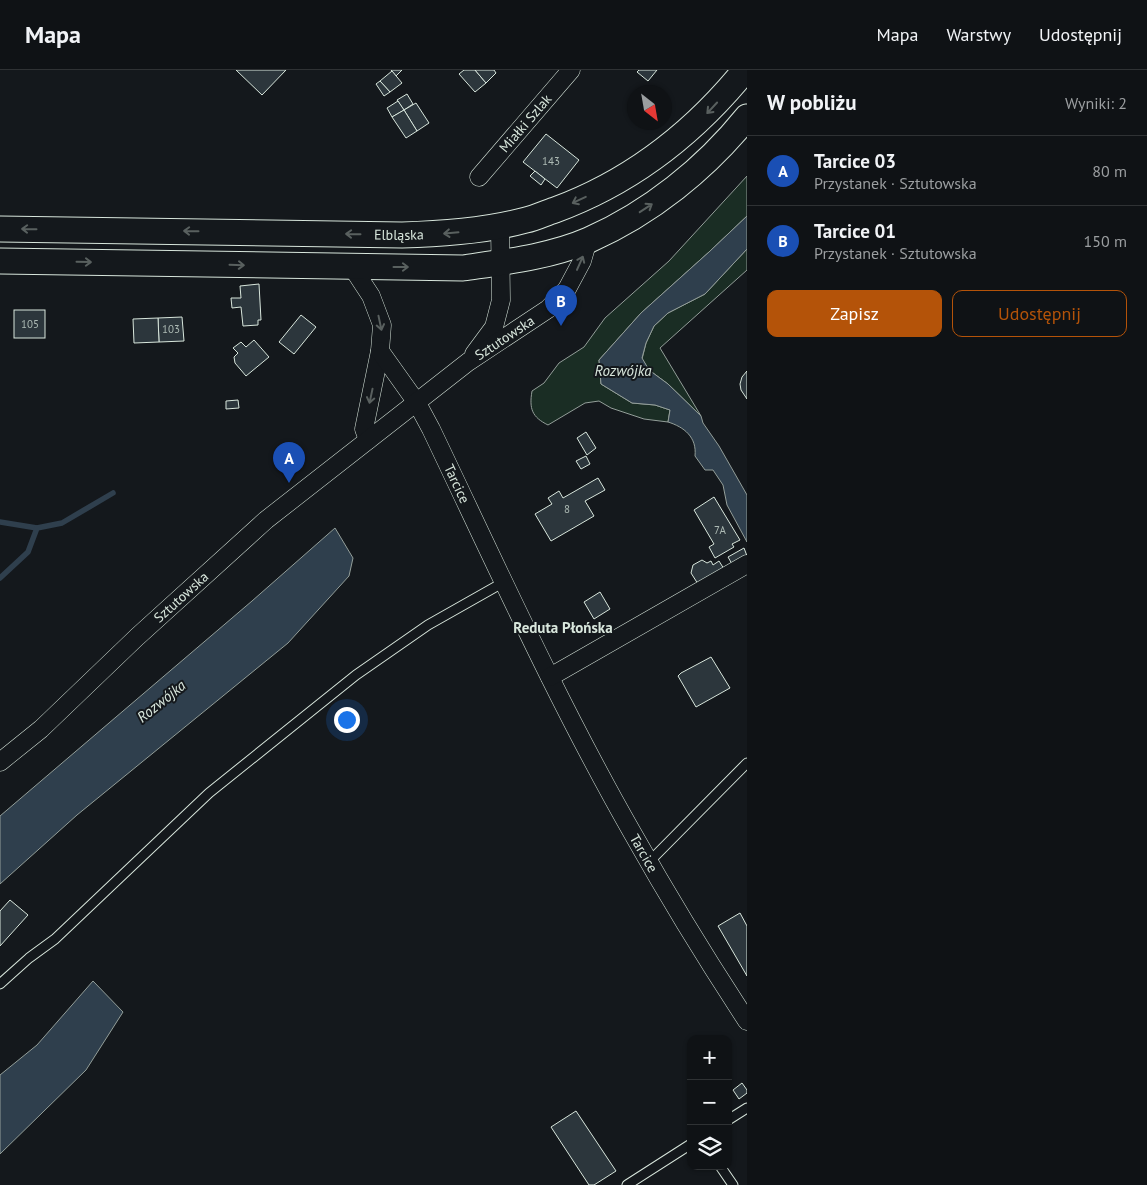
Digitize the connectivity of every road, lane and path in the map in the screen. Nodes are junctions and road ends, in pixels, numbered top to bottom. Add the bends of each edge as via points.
1 (571, 70) edge
2 (745, 70) edge
3 (747, 117) edge
4 (479, 177) dead end
5 (500, 226) junction
6 (0, 229) edge
7 (588, 240) junction
8 (0, 261) edge
9 (501, 263) junction
10 (352, 267) junction
11 (380, 351) junction
12 (468, 362) junction
13 (417, 403) junction
14 (368, 440) junction
15 (747, 564) edge
16 (504, 582) junction
17 (550, 678) junction
18 (0, 762) edge
19 (747, 763) edge
20 (650, 862) junction
21 (0, 984) edge
22 (747, 1021) edge
23 (747, 1108) edge
24 (732, 1117) edge
25 (687, 1147) edge
26 (723, 1170) edge
27 (628, 1185) edge
28 (733, 1185) edge

1 - 4 street, Miałki Szlak
2 -> 5 main road, Elbląska via 698,122 643,165 574,203 528,220
7 -> 3 main road via 671,192
5 -> 6 main road, Elbląska via 402,235
5 - 9 street, Sztutowska
7 - 9 main road
12 -> 7 street, Sztutowska via 548,309 567,289 582,261
8 -> 10 main road
10 -> 9 main road via 462,268
9 - 12 street, Sztutowska via 501,300 494,327
10 -> 11 street via 371,296 382,325
11 - 13 street, Tarcice
11 -> 14 street via 364,428
12 - 13 street, Sztutowska
13 - 14 street, Sztutowska
13 - 16 street, Tarcice
14 - 18 street, Sztutowska via 266,520 40,729
15 - 17 street
16 - 17 street, Tarcice
16 - 21 lane via 428,625 356,675 209,793 55,939
17 - 20 street, Tarcice
19 - 20 lane
20 - 22 street, Tarcice
23 - 24 lane
25 - 27 lane
26 - 28 lane

